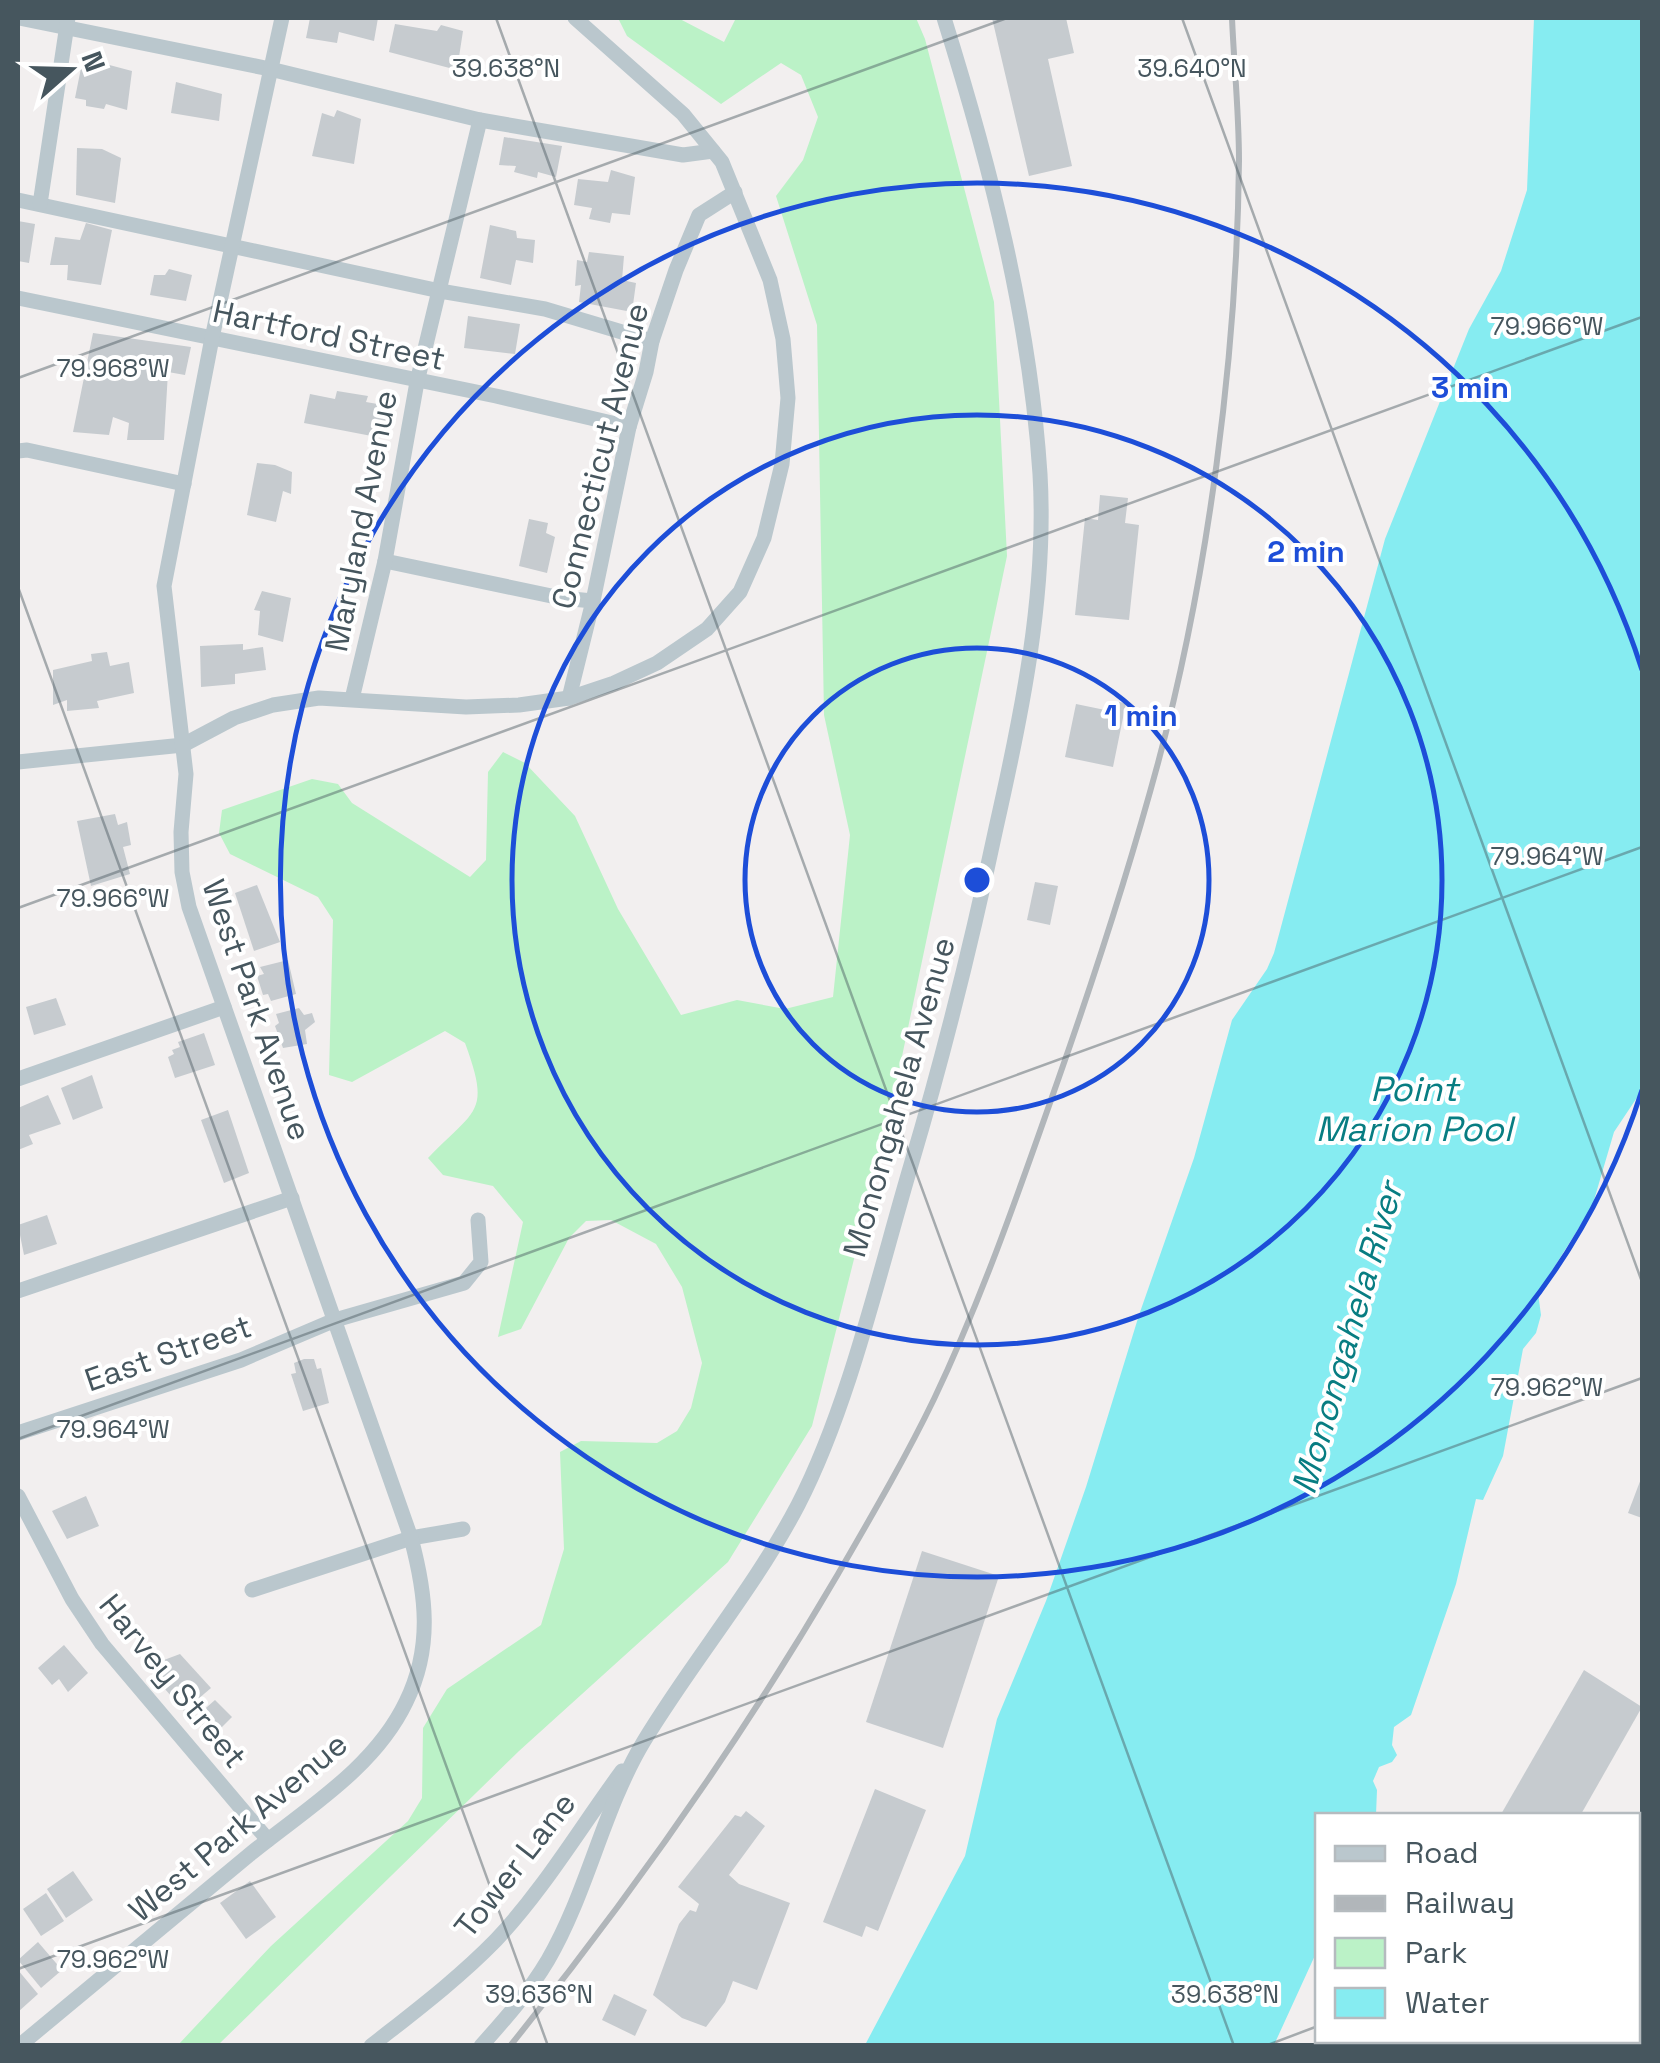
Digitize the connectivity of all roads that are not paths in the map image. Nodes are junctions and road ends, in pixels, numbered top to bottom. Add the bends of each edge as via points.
1 (19, 18) edge
2 (282, 18) edge
3 (575, 18) edge
4 (944, 18) edge
5 (67, 21) edge
6 (270, 69) junction
7 (480, 120) junction
8 (713, 151) junction
9 (735, 192) junction
10 (18, 200) edge
11 (40, 204) junction
12 (233, 246) junction
13 (440, 291) junction
14 (18, 298) edge
15 (212, 338) junction
16 (652, 341) junction
17 (417, 382) junction
18 (629, 427) junction
19 (18, 451) edge
20 (184, 484) junction
21 (385, 561) junction
22 (594, 601) junction
23 (569, 698) junction
24 (352, 699) junction
25 (183, 745) junction
26 (18, 762) edge
27 (224, 1007) junction
28 (18, 1079) edge
29 (292, 1198) junction
30 (478, 1220) dead end
31 (18, 1291) edge
32 (335, 1320) junction
33 (18, 1433) edge
34 (18, 1496) edge
35 (462, 1529) dead end
36 (410, 1538) junction
37 (252, 1590) dead end
38 (642, 1744) junction
39 (268, 1840) junction
40 (19, 2046) edge
41 (371, 2046) edge
42 (481, 2046) edge

1 - 5 street
2 - 6 street, West Park Avenue
3 - 8 street via 683,114
4 - 38 street, Monongahela Avenue via 1015,286 1030,383 1040,552 1027,672 969,952 834,1418 760,1573
5 - 6 street
5 - 11 street
6 - 7 street
6 - 12 street, West Park Avenue
7 - 8 street via 682,155
7 - 13 street, Maryland Avenue
8 - 9 street
9 - 16 street, Connecticut Avenue via 699,215
9 - 23 street via 770,280 788,398 782,464 764,538 740,592 706,629 657,663
10 - 11 street
11 - 12 street
12 - 13 street
12 - 15 street, West Park Avenue
13 - 16 street via 546,309
13 - 17 street, Maryland Avenue
14 - 15 street, Hartford Street
15 - 17 street, Hartford Street
15 - 20 street, West Park Avenue
16 - 18 street, Connecticut Avenue
17 - 18 street, Hartford Street
17 - 21 street, Maryland Avenue
18 - 22 street, Connecticut Avenue
19 - 20 street
20 - 25 street, West Park Avenue via 164,586
21 - 22 street
21 - 24 street, Maryland Avenue
22 - 23 street, Connecticut Avenue
23 - 24 street via 466,707
24 - 25 street via 273,704
25 - 26 street
25 - 27 street, West Park Avenue via 182,872
27 - 28 street
27 - 29 street, West Park Avenue
29 - 31 street
29 - 32 street, West Park Avenue
30 - 32 street, East Street via 481,1262 464,1283
32 - 33 street, East Street via 241,1360
32 - 36 street, West Park Avenue
34 - 39 street, Harvey Street via 102,1644
35 - 36 street
36 - 37 street
36 - 39 street, West Park Avenue via 424,1585 425,1638 406,1702 376,1747
38 - 41 street, Tower Lane via 498,1938
38 - 42 street, Monongahela Avenue via 550,1957
39 - 40 street, West Park Avenue

